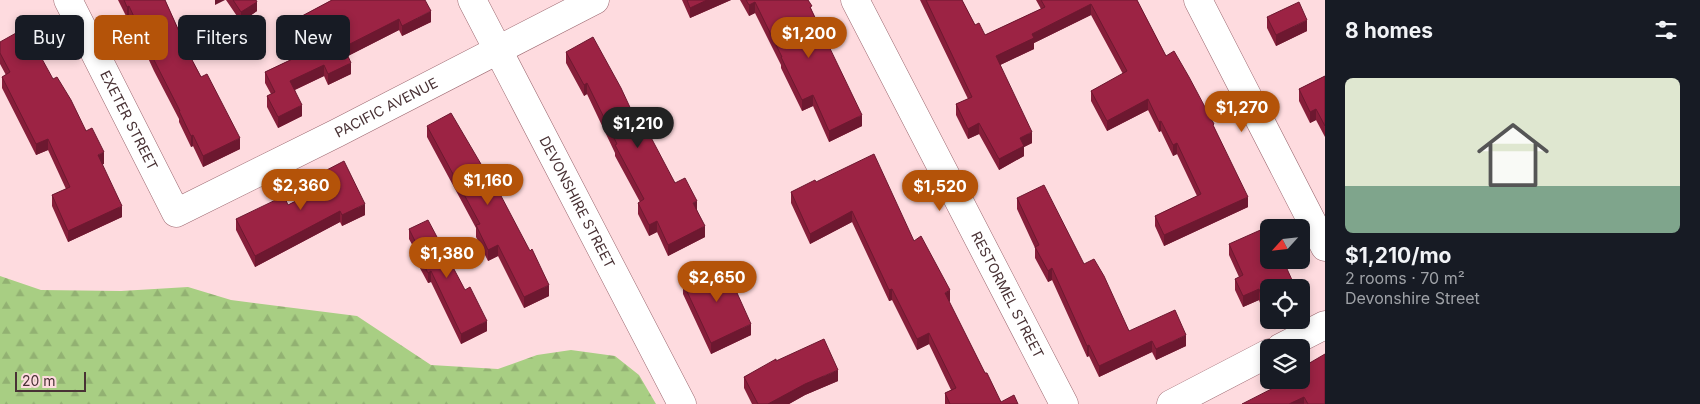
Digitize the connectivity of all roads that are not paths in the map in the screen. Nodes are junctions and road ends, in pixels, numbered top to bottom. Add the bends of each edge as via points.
1 (68, 0) edge
2 (472, 0) edge
3 (595, 0) edge
4 (855, 0) edge
5 (1198, 0) edge
6 (497, 50) junction
7 (176, 213) joint
8 (1325, 247) edge
9 (1325, 325) edge
10 (1298, 339) edge
11 (1260, 358) edge
12 (682, 404) edge
13 (1064, 404) edge
14 (1171, 404) edge

1 - 7 street, EXETER STREET
2 - 6 street, DEVONSHIRE STREET
3 - 6 street, PACIFIC AVENUE
4 - 13 street, RESTORMEL STREET
5 - 8 street
6 - 7 street, PACIFIC AVENUE
6 - 12 street, DEVONSHIRE STREET
9 - 10 street
11 - 14 street

